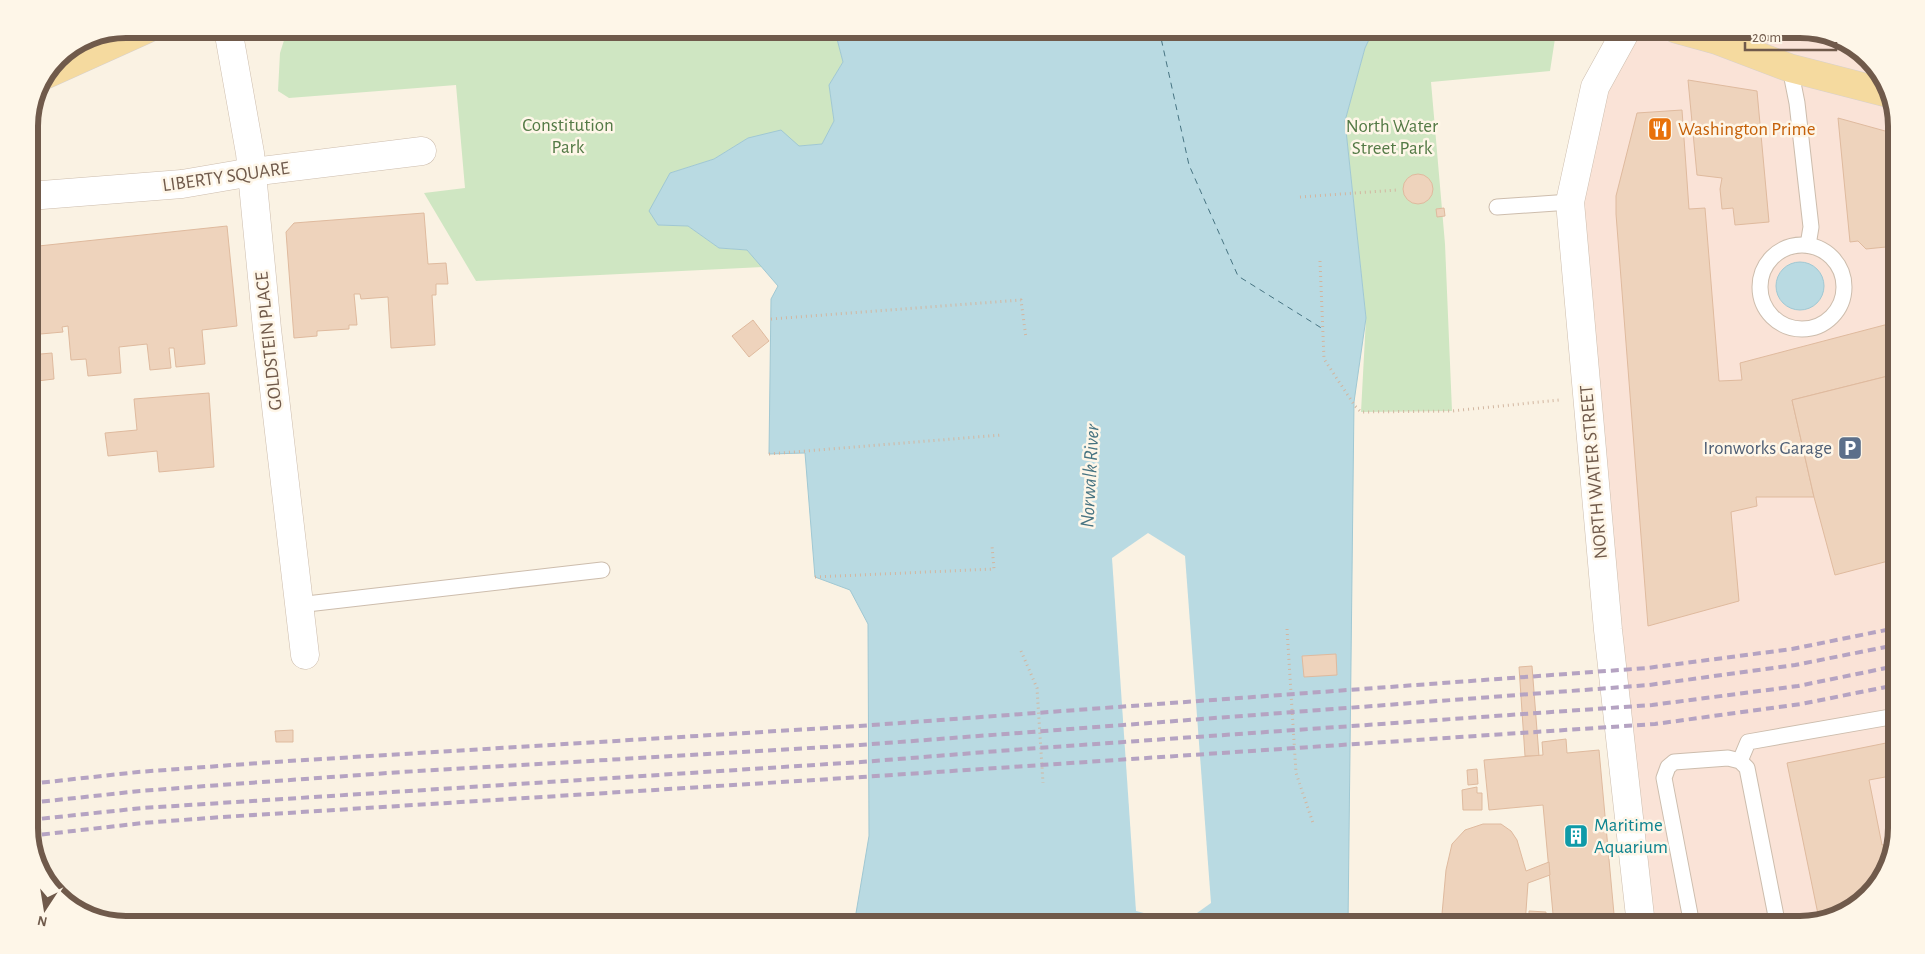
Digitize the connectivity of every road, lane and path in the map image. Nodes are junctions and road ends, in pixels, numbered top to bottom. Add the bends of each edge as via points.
1 (127, 38) edge
2 (230, 38) edge
3 (1621, 38) edge
4 (1709, 38) edge
5 (1790, 68) junction
6 (57, 70) edge
7 (1880, 91) edge
8 (422, 151) dead end
9 (252, 172) junction
10 (1396, 190) dead end
11 (38, 195) edge
12 (1300, 196) dead end
13 (1570, 202) junction
14 (1497, 206) dead end
15 (1808, 245) junction
16 (1320, 261) dead end
17 (771, 319) dead end
18 (1026, 338) dead end
19 (1560, 400) dead end
20 (1001, 435) dead end
21 (769, 454) dead end
22 (992, 546) dead end
23 (602, 570) dead end
24 (814, 577) dead end
25 (298, 605) junction
26 (1287, 629) dead end
27 (1022, 651) dead end
28 (305, 655) dead end
29 (1888, 717) edge
30 (1740, 761) junction
31 (1043, 783) dead end
32 (1313, 823) dead end
33 (1639, 916) edge
34 (1690, 916) edge
35 (1776, 916) edge

1 - 6 main road
2 - 9 street, GOLDSTEIN PLACE
3 - 13 street, NORTH WATER STREET via 1595,87
4 - 5 main road
5 - 7 main road
5 - 15 lane via 1811,227
8 - 9 street, LIBERTY SQUARE
9 - 11 street, LIBERTY SQUARE via 182,184
9 - 25 street, GOLDSTEIN PLACE
10 - 12 path
13 - 14 lane
13 - 33 street, NORTH WATER STREET via 1608,630
15 - 15 lane via 1794,245 1782,250 1763,270 1761,297 1767,310 1788,327 1815,327 1828,320 1838,310 1843,297 1841,270 1833,258
16 - 19 path via 1324,359 1361,412 1452,411
17 - 18 path via 1021,300
20 - 21 path
22 - 24 path via 994,568
23 - 25 lane
25 - 28 street, GOLDSTEIN PLACE
26 - 32 path via 1296,773
27 - 31 path via 1037,688
29 - 30 lane via 1748,742
30 - 34 lane via 1728,758 1674,762 1664,778
30 - 35 lane via 1747,768

